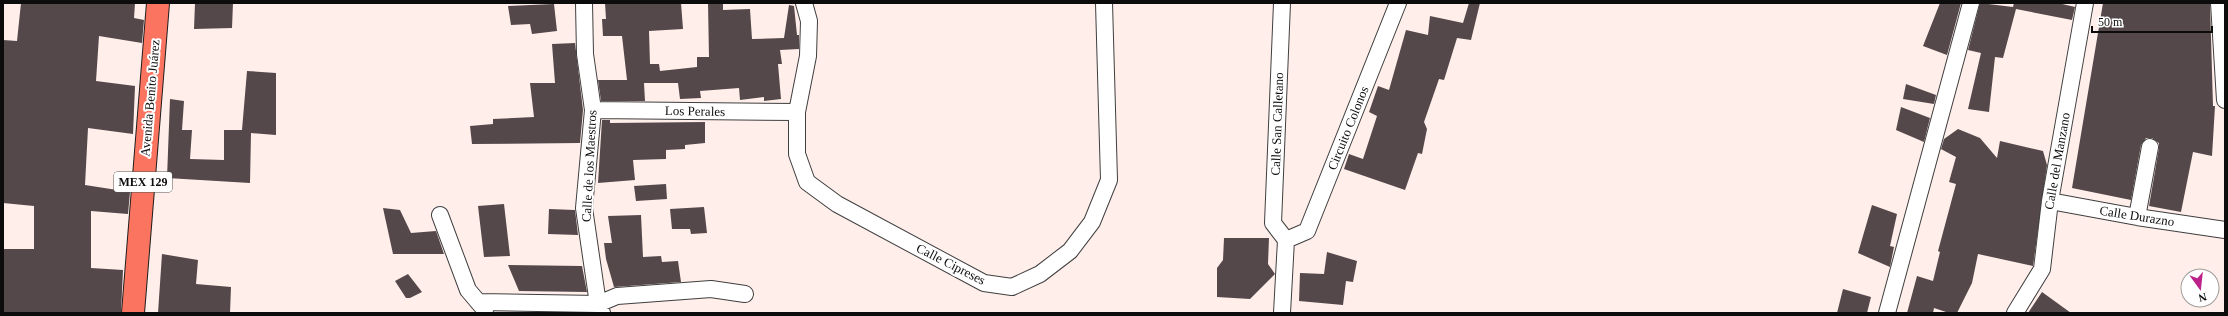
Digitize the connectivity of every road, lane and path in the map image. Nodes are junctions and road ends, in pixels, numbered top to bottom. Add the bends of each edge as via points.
1 (158, 3) edge
2 (584, 3) edge
3 (804, 3) edge
4 (1104, 3) edge
5 (1282, 3) edge
6 (1398, 3) edge
7 (1971, 3) edge
8 (2085, 3) edge
9 (2219, 3) edge
10 (2223, 35) edge
11 (2225, 100) edge
12 (593, 110) junction
13 (797, 112) junction
14 (2150, 147) dead end
15 (2050, 201) junction
16 (440, 215) dead end
17 (2137, 217) junction
18 (2225, 230) edge
19 (1286, 240) junction
20 (745, 294) dead end
21 (481, 309) edge
22 (600, 309) edge
23 (133, 313) edge
24 (1282, 313) edge
25 (1887, 313) edge
26 (2015, 313) edge

1 - 23 main road, Avenida Benito Juárez / MEX 129
2 - 12 street, Calle de los Maestros via 585,54
3 - 13 street, Calle Cipreses via 808,21 808,56
4 - 13 street, Calle Cipreses via 1109,180 1087,228 1070,251 1040,274 1012,287 984,283 837,204 807,182 796,154
5 - 19 street, Calle San Calletano via 1273,223
6 - 19 street, Circuito Colonos via 1307,231
7 - 25 street
8 - 15 street, Calle del Manzano
9 - 10 street
10 - 11 street
12 - 13 street, Los Perales
12 - 22 street, Calle de los Maestros via 584,208
14 - 17 street
15 - 17 street, Calle Durazno
15 - 26 street, Calle del Manzano via 2042,269
16 - 21 street via 468,290
17 - 18 street, Calle Durazno
19 - 24 street
20 - 22 street via 711,289 617,296
21 - 22 street

